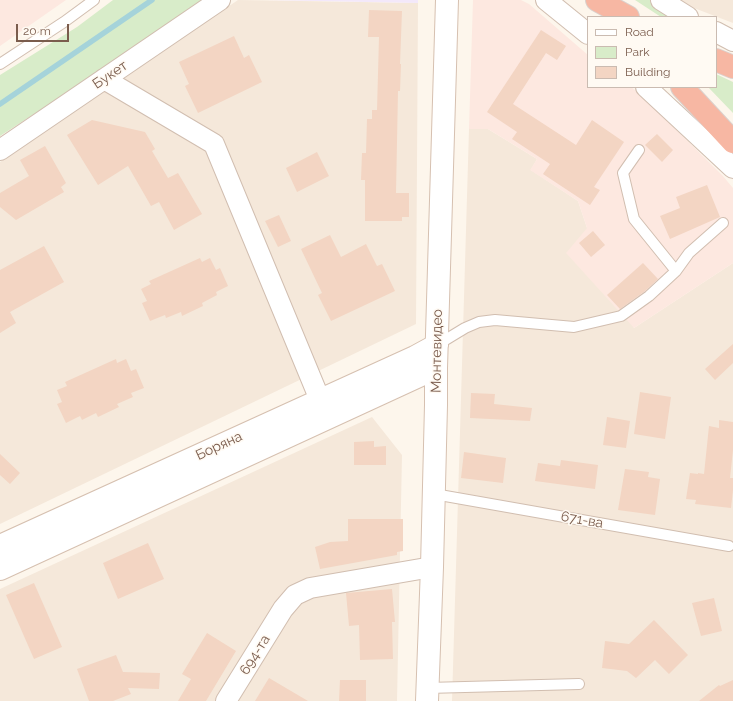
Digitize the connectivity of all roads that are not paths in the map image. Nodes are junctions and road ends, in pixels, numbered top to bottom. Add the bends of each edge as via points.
1 (94, 0) edge
2 (220, 0) edge
3 (447, 0) edge
4 (546, 0) edge
5 (587, 0) edge
6 (597, 0) edge
7 (661, 0) edge
8 (606, 16) edge
9 (626, 16) edge
10 (686, 16) edge
11 (587, 33) edge
12 (717, 33) edge
13 (733, 41) edge
14 (717, 60) edge
15 (0, 64) edge
16 (733, 67) edge
17 (104, 78) junction
18 (647, 88) edge
19 (683, 88) edge
20 (729, 132) edge
21 (0, 150) edge
22 (639, 150) dead end
23 (733, 168) edge
24 (723, 223) dead end
25 (676, 271) junction
26 (437, 345) junction
27 (436, 368) junction
28 (320, 400) junction
29 (434, 494) junction
30 (0, 546) edge
31 (730, 546) dead end
32 (432, 567) junction
33 (0, 569) edge
34 (580, 684) dead end
35 (427, 694) edge
36 (226, 701) edge

1 - 15 lane
2 - 17 street, Букет
3 - 26 street, Монтевидео
4 - 11 street
5 - 8 highway
6 - 9 highway
7 - 10 street
12 - 13 street
14 - 16 highway
17 - 21 street, Букет
17 - 28 street via 214,144
18 - 23 street
19 - 20 highway
22 - 25 lane via 623,174 634,219
24 - 25 lane via 689,253
25 - 26 lane via 649,296 621,316 574,327 495,320 479,322
26 - 27 street, Монтевидео
26 - 28 street, Боряна
27 - 29 street, Монтевидео
27 - 33 street, Боряна
28 - 30 street, Боряна
29 - 31 lane, 671-ва
29 - 32 street, Монтевидео
32 - 35 street, Монтевидео
32 - 36 street, 694-та via 310,588 295,595 283,609
34 - 35 lane

